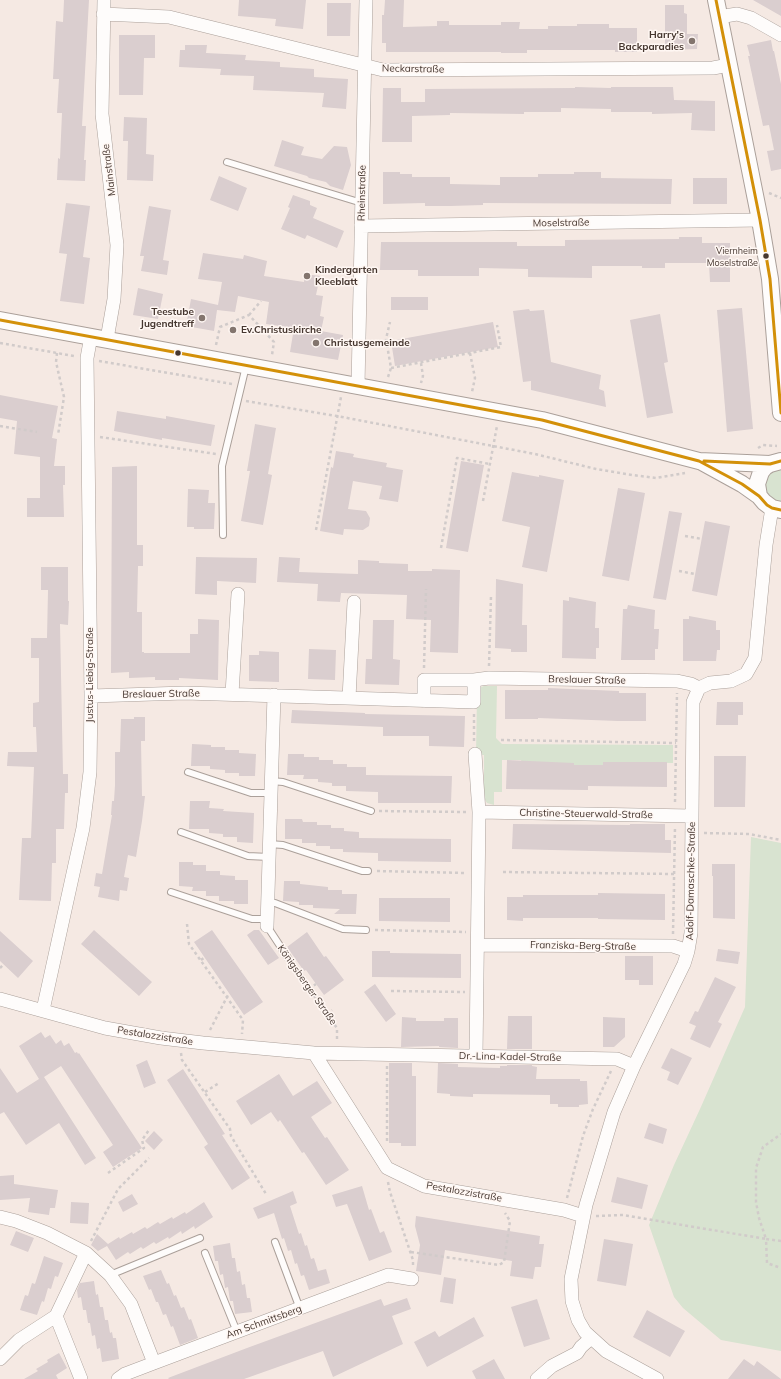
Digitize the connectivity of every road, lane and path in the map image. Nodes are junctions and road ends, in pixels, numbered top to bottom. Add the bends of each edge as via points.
1 (104, 0) edge
2 (366, 0) edge
3 (716, 0) edge
4 (103, 14) junction
5 (719, 17) junction
6 (781, 35) edge
7 (365, 65) junction
8 (729, 65) junction
9 (227, 162) dead end
10 (362, 203) junction
11 (760, 220) junction
12 (361, 226) junction
13 (261, 301) dead end
14 (249, 315) junction
15 (0, 320) edge
16 (390, 322) dead end
17 (497, 325) dead end
18 (91, 336) junction
19 (107, 339) junction
20 (0, 343) edge
21 (57, 353) junction
22 (470, 353) junction
23 (87, 358) junction
24 (214, 359) junction
25 (421, 362) junction
26 (246, 366) junction
27 (391, 368) junction
28 (269, 370) junction
29 (780, 372) edge
30 (351, 385) junction
31 (241, 386) junction
32 (385, 391) junction
33 (418, 397) junction
34 (238, 400) junction
35 (469, 407) junction
36 (500, 412) junction
37 (781, 413) edge
38 (337, 416) junction
39 (0, 426) edge
40 (37, 432) dead end
41 (58, 434) dead end
42 (87, 436) junction
43 (493, 446) junction
44 (225, 455) junction
45 (699, 461) junction
46 (775, 462) edge
47 (490, 464) junction
48 (689, 474) dead end
49 (759, 496) junction
50 (483, 501) dead end
51 (776, 509) edge
52 (316, 530) dead end
53 (223, 535) dead end
54 (685, 536) dead end
55 (702, 539) dead end
56 (441, 548) dead end
57 (679, 571) dead end
58 (695, 574) dead end
59 (426, 589) dead end
60 (238, 594) dead end
61 (491, 596) dead end
62 (354, 602) dead end
63 (489, 678) junction
64 (424, 680) junction
65 (474, 680) junction
66 (699, 688) junction
67 (232, 694) junction
68 (274, 695) junction
69 (91, 696) junction
70 (349, 698) junction
71 (424, 701) junction
72 (474, 702) junction
73 (501, 740) dead end
74 (693, 744) junction
75 (475, 754) joint
76 (188, 772) dead end
77 (271, 787) junction
78 (371, 811) joint
79 (479, 812) junction
80 (692, 816) junction
81 (181, 832) dead end
82 (692, 832) junction
83 (781, 840) edge
84 (269, 850) junction
85 (368, 871) joint
86 (503, 872) dead end
87 (478, 873) junction
88 (674, 874) dead end
89 (171, 892) dead end
90 (268, 903) junction
91 (267, 923) junction
92 (187, 924) dead end
93 (366, 930) joint
94 (477, 938) junction
95 (688, 950) junction
96 (205, 957) dead end
97 (288, 958) joint
98 (201, 960) junction
99 (4, 964) dead end
100 (0, 968) edge
101 (316, 984) dead end
102 (309, 989) junction
103 (391, 991) dead end
104 (477, 992) junction
105 (229, 993) dead end
106 (226, 998) junction
107 (0, 999) edge
108 (43, 1010) junction
109 (332, 1010) dead end
110 (327, 1014) junction
111 (180, 1040) junction
112 (203, 1043) junction
113 (240, 1046) junction
114 (314, 1053) junction
115 (337, 1053) junction
116 (386, 1054) junction
117 (476, 1056) junction
118 (634, 1066) junction
119 (219, 1083) dead end
120 (205, 1092) junction
121 (149, 1130) dead end
122 (781, 1134) edge
123 (387, 1146) dead end
124 (149, 1158) dead end
125 (387, 1168) junction
126 (108, 1173) dead end
127 (266, 1194) dead end
128 (506, 1200) junction
129 (583, 1216) junction
130 (0, 1217) edge
131 (200, 1238) dead end
132 (766, 1239) junction
133 (275, 1242) dead end
134 (781, 1242) edge
135 (86, 1252) junction
136 (411, 1252) junction
137 (205, 1253) dead end
138 (781, 1268) edge
139 (110, 1275) junction
140 (412, 1279) joint
141 (300, 1309) junction
142 (56, 1316) junction
143 (237, 1332) junction
144 (591, 1338) junction
145 (0, 1359) edge
146 (154, 1363) junction
147 (81, 1379) edge
148 (118, 1379) edge
149 (537, 1379) edge
150 (658, 1379) edge

1 - 4 street, Mainstraße
2 - 7 street, Rheinstraße
3 - 5 street
4 - 7 street, Neckarstraße via 170,17
4 - 19 street, Mainstraße via 102,114 117,245 114,299
5 - 6 street via 737,14 752,18
5 - 8 street
7 - 8 street, Neckarstraße via 391,70 713,68
7 - 10 street, Rheinstraße
8 - 11 street
9 - 10 lane
10 - 12 street, Rheinstraße
11 - 12 street, Moselstraße
11 - 29 street via 771,285
12 - 30 street, Rheinstraße
13 - 14 path
14 - 24 path via 220,327
14 - 28 path via 274,342
15 - 18 street
16 - 27 path via 386,339
17 - 22 path via 501,348
18 - 19 street
18 - 23 street, Justus-Liebig-Straße
19 - 24 street
20 - 21 path
21 - 23 path
21 - 41 path via 56,362 64,397
22 - 25 path
22 - 35 path via 474,378
23 - 31 path
23 - 42 street, Justus-Liebig-Straße
24 - 26 street
25 - 27 path
25 - 33 path via 423,376
26 - 28 street
26 - 31 lane
27 - 32 path
28 - 30 street
29 - 37 street
30 - 32 street
30 - 38 path
31 - 34 lane
32 - 33 street
33 - 35 street
34 - 38 path
34 - 44 lane
35 - 36 street
36 - 43 path
36 - 45 street via 542,420
38 - 43 path
38 - 52 path
39 - 40 path
42 - 44 path
42 - 69 street, Justus-Liebig-Straße
43 - 47 path
43 - 48 path via 596,469 656,478
44 - 53 lane via 222,466
45 - 46 street
45 - 49 street
46 - 49 street via 765,468 758,478
47 - 50 path
47 - 56 path via 457,458
49 - 51 street
51 - 66 street via 766,544 755,658 746,674 731,681 710,683
54 - 55 path
57 - 58 path
59 - 64 path
60 - 67 street
61 - 63 path
62 - 70 street
63 - 65 street, Breslauer Straße
63 - 66 street, Breslauer Straße via 677,681
64 - 65 street, Breslauer Straße
64 - 71 street
65 - 72 street
66 - 74 street, Adolf-Damaschke-Straße via 693,702
67 - 68 street, Breslauer Straße
67 - 69 street, Breslauer Straße
68 - 70 street, Breslauer Straße
68 - 77 street
69 - 108 street, Justus-Liebig-Straße via 90,772 84,828
70 - 71 street, Breslauer Straße
71 - 72 street, Breslauer Straße
72 - 75 path
73 - 74 path
74 - 80 street, Adolf-Damaschke-Straße
75 - 79 street
76 - 77 lane via 251,793
77 - 78 lane via 283,782
77 - 84 street
78 - 79 path
79 - 80 street, Christine-Steuerwald-Straße
79 - 87 street
80 - 82 street, Adolf-Damaschke-Straße
81 - 84 lane via 248,856
82 - 83 path via 749,834
82 - 95 street, Adolf-Damaschke-Straße via 691,932
84 - 85 lane via 283,845
84 - 90 street
85 - 87 path
86 - 88 path
87 - 94 street
89 - 91 lane
90 - 91 street
90 - 93 lane via 343,929
91 - 97 lane, Königsberger Straße
92 - 98 path via 189,944
93 - 94 path
94 - 95 street, Franziska-Berg-Straße via 673,946
94 - 104 street
95 - 118 street, Adolf-Damaschke-Straße via 684,964
96 - 98 path
97 - 102 path, Königsberger Straße
98 - 106 path
99 - 100 path
101 - 102 path
102 - 110 path, Königsberger Straße
103 - 104 path
104 - 117 street
105 - 106 path
106 - 112 path
106 - 113 path via 243,1020
107 - 108 street, Pestalozzistraße
108 - 111 street, Pestalozzistraße via 105,1028
109 - 110 path
110 - 115 path, Königsberger Straße via 337,1028
111 - 112 street, Pestalozzistraße
111 - 120 path via 182,1060
112 - 113 street, Pestalozzistraße
113 - 114 street, Pestalozzistraße
114 - 115 street, Pestalozzistraße
114 - 125 street
115 - 116 street, Pestalozzistraße
116 - 117 street, Dr.-Lina-Kadel-Straße
116 - 123 path
117 - 118 street, Dr.-Lina-Kadel-Straße via 617,1059
118 - 129 street, Adolf-Damaschke-Straße via 614,1112
119 - 120 path
120 - 127 path
121 - 126 path via 142,1140 144,1148
122 - 132 path via 763,1147 756,1168 756,1202
124 - 135 path via 118,1189
125 - 128 street, Pestalozzistraße via 424,1186
125 - 136 path via 390,1192
128 - 129 street, Pestalozzistraße via 564,1210
128 - 136 path via 504,1212 510,1221 504,1262 499,1265
129 - 132 path via 623,1215
129 - 144 street, Adolf-Damaschke-Straße via 571,1279 572,1301 578,1320
130 - 135 street via 47,1233
131 - 139 lane
132 - 134 path
132 - 138 path via 767,1263
133 - 141 lane
135 - 139 street
135 - 142 street
136 - 140 path via 414,1260
137 - 143 lane
139 - 146 street via 131,1304
140 - 141 street, Am Schmittsberg via 388,1275
141 - 143 street, Am Schmittsberg
142 - 145 street via 19,1340
142 - 147 street
143 - 146 street, Am Schmittsberg
144 - 149 street via 577,1353 552,1366
144 - 150 street, Adolf-Damaschke-Straße via 606,1351
146 - 148 street, Am Schmittsberg

